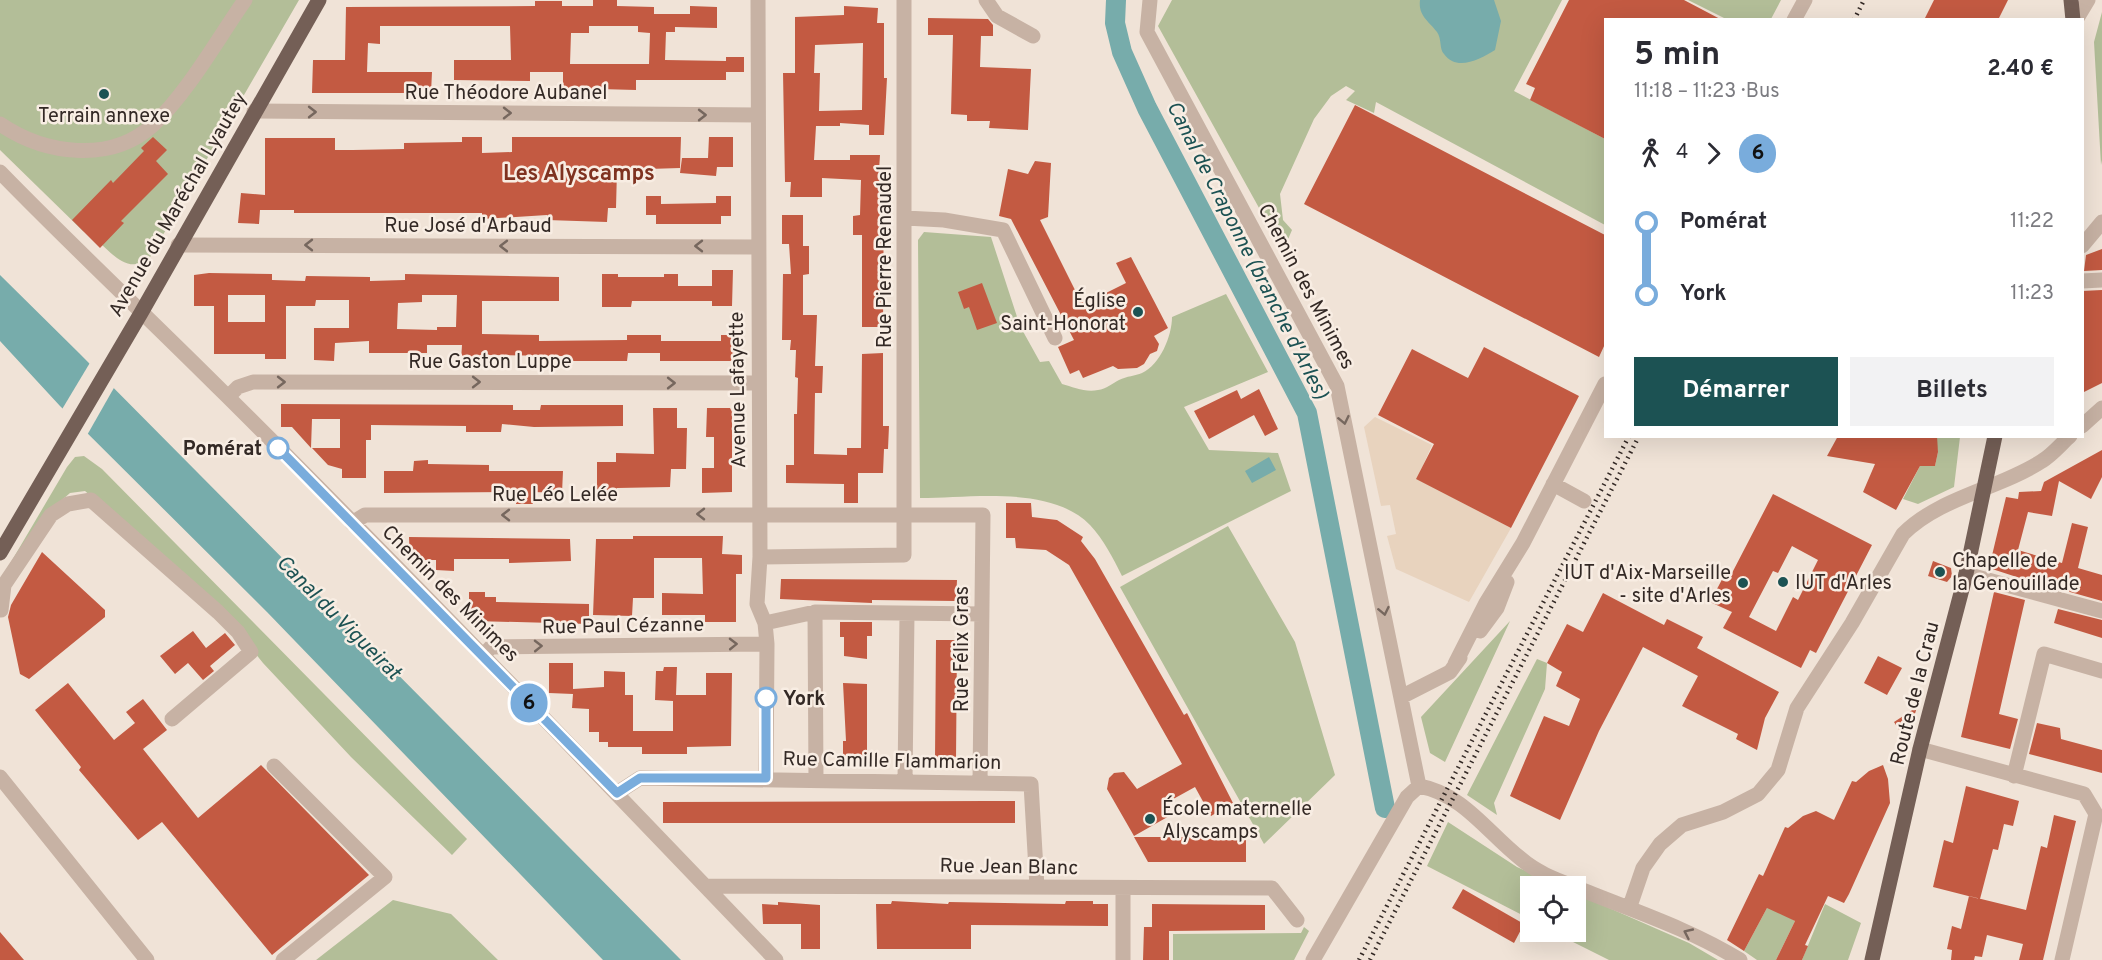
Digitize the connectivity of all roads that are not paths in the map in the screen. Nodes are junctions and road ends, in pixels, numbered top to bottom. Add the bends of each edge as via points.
1 (245, 0) edge
2 (319, 0) edge
3 (758, 0) edge
4 (904, 0) edge
5 (986, 0) edge
6 (1150, 0) edge
7 (1805, 0) edge
8 (2071, 0) edge
9 (2088, 0) edge
10 (1795, 18) edge
11 (2075, 18) edge
12 (2076, 18) edge
13 (1032, 36) dead end
14 (254, 111) junction
15 (758, 116) junction
16 (0, 124) edge
17 (0, 172) edge
18 (904, 218) junction
19 (2102, 222) edge
20 (2084, 244) edge
21 (178, 245) junction
22 (757, 247) junction
23 (2102, 280) edge
24 (2084, 281) edge
25 (141, 313) junction
26 (1055, 338) dead end
27 (758, 383) junction
28 (1604, 386) edge
29 (228, 396) junction
30 (2102, 408) edge
31 (2084, 424) edge
32 (1995, 438) edge
33 (2068, 438) edge
34 (1553, 484) junction
35 (1983, 489) junction
36 (1584, 501) dead end
37 (760, 515) junction
38 (905, 515) junction
39 (982, 515) joint
40 (352, 523) junction
41 (0, 553) edge
42 (760, 557) junction
43 (1966, 574) junction
44 (1, 610) edge
45 (2102, 611) edge
46 (815, 612) junction
47 (907, 614) junction
48 (982, 615) junction
49 (765, 623) junction
50 (767, 644) junction
51 (483, 656) junction
52 (2102, 671) edge
53 (1401, 697) junction
54 (172, 719) dead end
55 (1920, 749) junction
56 (274, 766) dead end
57 (2014, 776) junction
58 (0, 777) edge
59 (766, 778) junction
60 (816, 779) junction
61 (905, 781) junction
62 (981, 783) junction
63 (1419, 786) junction
64 (617, 793) junction
65 (1546, 876) edge
66 (705, 886) junction
67 (1037, 887) junction
68 (1123, 889) junction
69 (1586, 891) edge
70 (1630, 906) junction
71 (1297, 920) dead end
72 (147, 960) edge
73 (284, 960) edge
74 (776, 960) edge
75 (1123, 960) edge
76 (1313, 960) edge
77 (1740, 960) edge
78 (1872, 960) edge
79 (2062, 960) edge

1 - 16 street via 172,104 151,126 121,144 93,151 65,150 20,137
2 - 14 main road, Avenue du Maréchal Lyautey
3 - 15 street, Avenue Lafayette
4 - 18 street, Rue Pierre Renaudel
5 - 13 street via 997,15
6 -> 53 street, Chemin des Minimes via 1147,32 1337,386
7 - 10 street
8 - 11 main road
9 - 12 street
14 -> 15 street, Rue Théodore Aubanel
14 - 21 main road, Avenue du Maréchal Lyautey
15 - 22 street, Avenue Lafayette
17 - 25 street, Chemin des Minimes
18 - 26 street via 1003,230
18 - 38 street, Rue Pierre Renaudel
19 - 20 street
22 -> 21 street, Rue José d'Arbaud
21 - 25 main road, Avenue du Maréchal Lyautey
22 - 27 street, Avenue Lafayette
23 - 24 street
25 - 29 street, Chemin des Minimes
25 - 41 main road, Avenue du Maréchal Lyautey
29 -> 27 street, Rue Gaston Luppe via 253,382
27 - 37 street, Avenue Lafayette
28 - 34 street
29 - 40 street, Chemin des Minimes
30 - 31 street
32 - 35 main road, Route de la Crau
33 - 35 street via 2043,461
34 - 36 street
34 - 53 street via 1521,546 1497,608 1450,672
35 - 43 main road, Route de la Crau
35 - 70 street via 1914,522 1903,534 1797,708 1778,770 1758,794 1723,812 1682,825 1660,844 1643,868
37 - 38 street, Rue Léo Lelée
37 -> 40 street, Rue Léo Lelée via 365,516
37 - 42 street, Avenue Lafayette
38 - 39 street, Rue Léo Lelée
38 - 42 street, Rue Pierre Renaudel via 904,555
39 - 48 street, Rue Félix Gras
40 - 51 street, Chemin des Minimes
42 - 49 street, Avenue Lafayette via 757,604
43 - 45 street
43 - 55 main road, Route de la Crau
44 - 54 street via 4,585 51,515 68,504 91,500 218,612 251,652
46 - 47 street
46 - 49 street
46 - 60 street
47 - 48 street
47 - 61 street
48 - 62 street, Rue Félix Gras
49 - 50 street, Avenue Lafayette
51 -> 50 street, Rue Paul Cézanne via 491,647
50 - 59 street, Avenue Lafayette
51 - 64 street, Chemin des Minimes
52 - 57 street via 2044,654
53 - 63 street, Chemin des Minimes
55 - 57 street
55 - 78 main road, Route de la Crau
56 - 73 street via 385,877
57 - 79 street via 2084,794 2096,814
58 - 72 street
59 - 60 street, Rue Camille Flammarion
59 - 64 street, Rue Camille Flammarion via 640,778
60 - 61 street, Rue Camille Flammarion
61 - 62 street, Rue Camille Flammarion
62 - 67 street, Rue Camille Flammarion via 1031,784
63 - 65 street via 1467,808 1518,857
63 - 76 street via 1407,797
64 - 66 street, Chemin des Minimes
66 - 67 street, Rue Jean Blanc
66 - 74 street, Chemin des Minimes
67 - 68 street, Rue Jean Blanc
68 - 71 street, Rue Jean Blanc via 1272,888
68 - 75 street
69 - 70 street
77 -> 70 street

